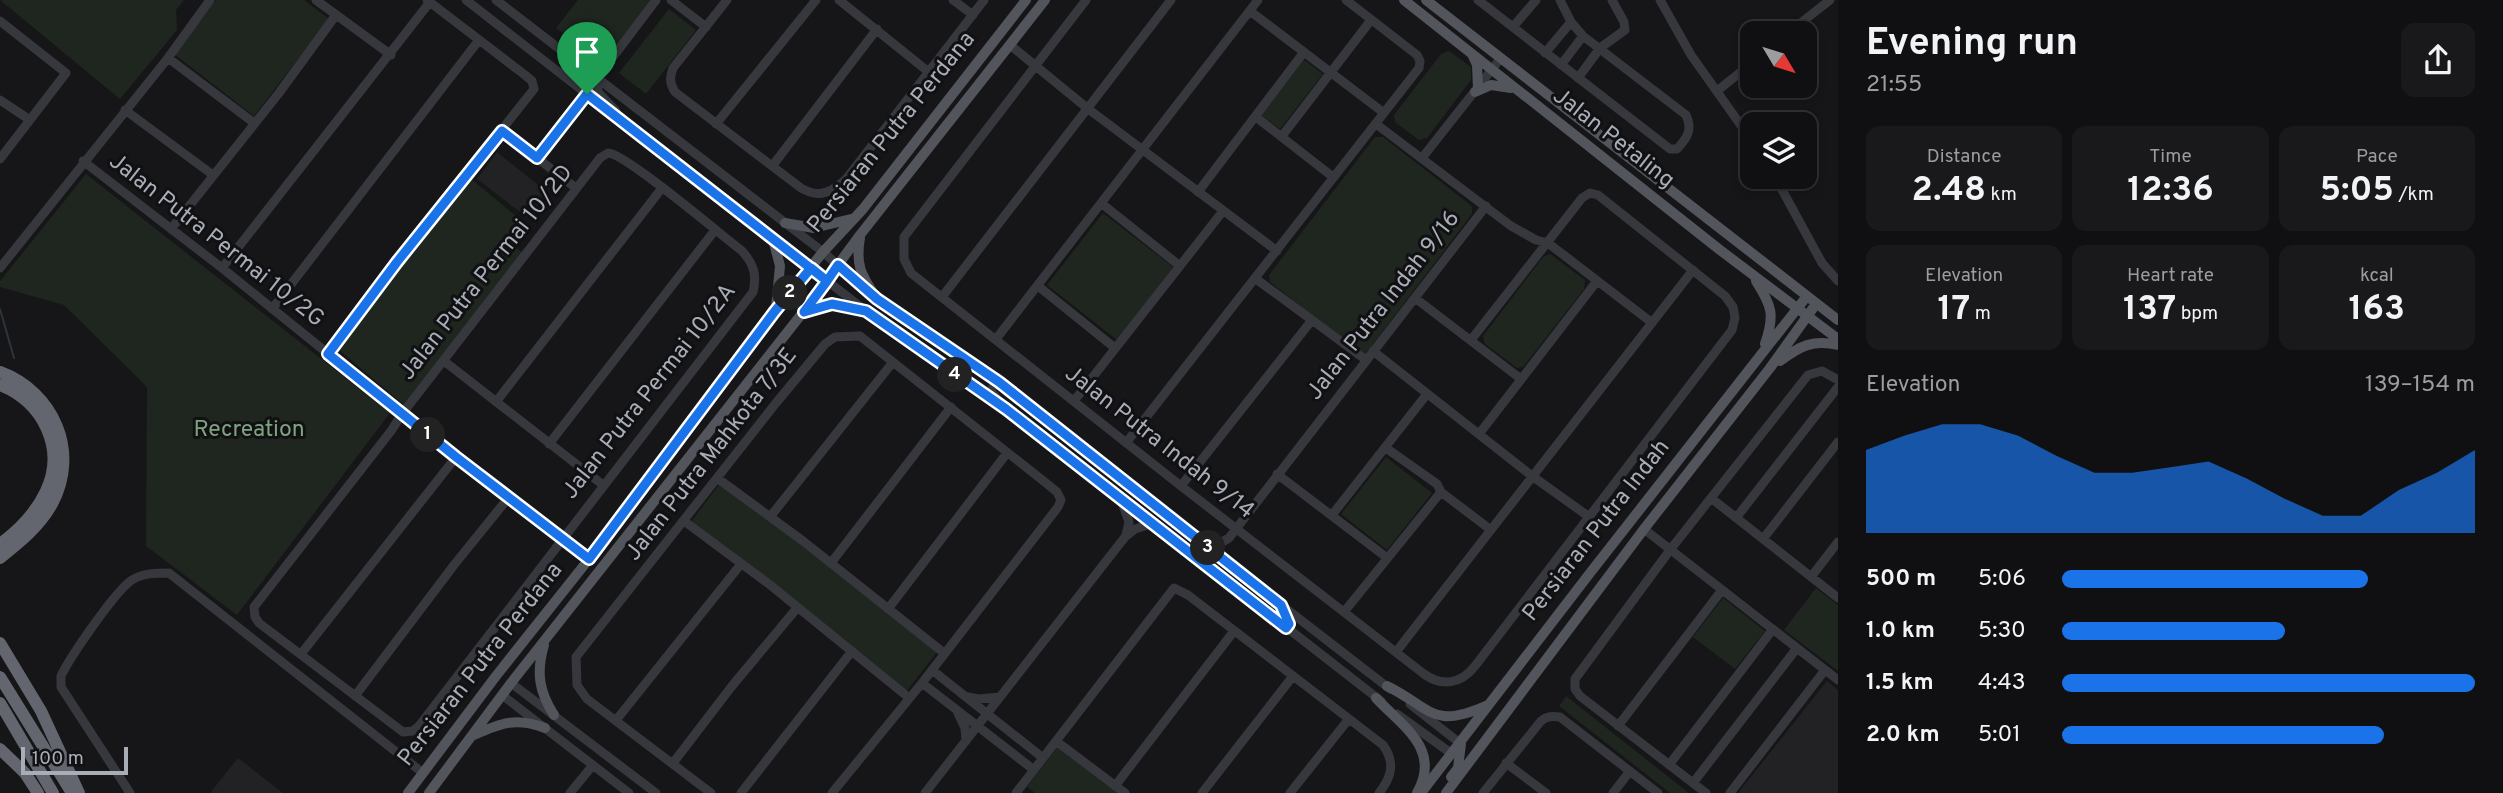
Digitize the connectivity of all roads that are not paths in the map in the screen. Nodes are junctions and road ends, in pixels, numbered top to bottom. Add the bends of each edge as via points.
1 (211, 0) edge
2 (316, 0) edge
3 (466, 0) edge
4 (495, 0) edge
5 (656, 0) edge
6 (671, 0) edge
7 (727, 0) edge
8 (816, 0) edge
9 (839, 0) edge
10 (953, 0) edge
11 (984, 0) edge
12 (1026, 0) edge
13 (1045, 0) edge
14 (1086, 0) edge
15 (1171, 0) edge
16 (1258, 0) edge
17 (1346, 0) edge
18 (1404, 0) edge
19 (1426, 0) edge
20 (1478, 0) edge
21 (1536, 0) edge
22 (1560, 0) edge
23 (1612, 0) edge
24 (1660, 0) edge
25 (1829, 0) edge
26 (429, 1) edge
27 (1491, 4) edge
28 (1250, 11) junction
29 (336, 15) junction
30 (973, 15) junction
31 (1371, 20) junction
32 (0, 21) edge
33 (1803, 21) edge
34 (1572, 22) junction
35 (706, 27) junction
36 (1513, 27) junction
37 (877, 29) junction
38 (1583, 36) junction
39 (479, 40) junction
40 (1010, 45) junction
41 (1600, 48) junction
42 (1304, 52) junction
43 (1545, 53) junction
44 (1472, 54) junction
45 (391, 55) junction
46 (168, 58) junction
47 (1500, 59) junction
48 (574, 61) junction
49 (607, 65) junction
50 (1561, 65) junction
51 (1035, 66) junction
52 (584, 68) junction
53 (1492, 69) junction
54 (1331, 72) junction
55 (930, 73) junction
56 (1740, 73) edge
57 (597, 78) junction
58 (1578, 78) junction
59 (573, 84) junction
60 (605, 85) junction
61 (1517, 89) junction
62 (1476, 90) junction
63 (1717, 91) junction
64 (591, 98) junction
65 (0, 100) edge
66 (579, 105) junction
67 (1087, 108) junction
68 (125, 110) junction
69 (1384, 113) junction
70 (1256, 117) junction
71 (30, 120) junction
72 (713, 122) junction
73 (254, 123) junction
74 (623, 123) junction
75 (1376, 124) junction
76 (1740, 124) edge
77 (502, 131) junction
78 (1282, 136) junction
79 (1143, 150) junction
80 (618, 155) joint
81 (537, 158) junction
82 (1422, 158) junction
83 (0, 159) edge
84 (83, 162) junction
85 (773, 164) junction
86 (213, 175) junction
87 (1333, 177) junction
88 (576, 188) junction
89 (662, 188) junction
90 (1782, 189) edge
91 (1198, 192) junction
92 (1101, 202) junction
93 (1486, 206) junction
94 (863, 209) junction
95 (1223, 211) junction
96 (785, 223) junction
97 (171, 229) junction
98 (715, 230) junction
99 (860, 235) junction
100 (773, 239) junction
101 (1548, 243) junction
102 (1277, 251) junction
103 (822, 252) junction
104 (838, 265) junction
105 (1180, 266) junction
106 (0, 268) edge
107 (222, 268) junction
108 (811, 268) junction
109 (1693, 270) junction
110 (1751, 273) junction
111 (1256, 279) junction
112 (827, 281) junction
113 (1597, 281) junction
114 (1838, 281) edge
115 (1038, 286) junction
116 (942, 297) junction
117 (1415, 298) junction
118 (877, 299) junction
119 (1811, 300) junction
120 (272, 309) junction
121 (775, 311) junction
122 (866, 311) junction
123 (804, 312) junction
124 (1803, 312) junction
125 (1312, 320) junction
126 (1838, 320) edge
127 (1651, 322) junction
128 (996, 339) junction
129 (1838, 339) edge
130 (1471, 340) junction
131 (1838, 345) edge
132 (1115, 348) junction
133 (1373, 351) junction
134 (328, 354) junction
135 (1757, 359) junction
136 (1366, 360) junction
137 (444, 361) junction
138 (893, 362) junction
139 (1770, 368) junction
140 (0, 372) edge
141 (1521, 379) junction
142 (1838, 380) edge
143 (999, 382) junction
144 (0, 385) edge
145 (1838, 387) edge
146 (1427, 394) junction
147 (1074, 401) junction
148 (496, 402) junction
149 (951, 407) junction
150 (1006, 409) junction
151 (402, 414) junction
152 (1479, 433) junction
153 (1838, 442) edge
154 (1126, 443) junction
155 (549, 444) junction
156 (1386, 448) junction
157 (1007, 453) junction
158 (456, 457) junction
159 (1277, 474) junction
160 (1532, 476) junction
161 (717, 478) junction
162 (603, 485) junction
163 (1181, 486) junction
164 (1441, 492) junction
165 (509, 497) junction
166 (1711, 498) junction
167 (1122, 502) junction
168 (1332, 515) junction
169 (1588, 516) junction
170 (771, 517) junction
171 (1736, 518) junction
172 (684, 522) junction
173 (1151, 524) junction
174 (1236, 528) junction
175 (1644, 529) junction
176 (1491, 530) junction
177 (1125, 537) junction
178 (562, 538) junction
179 (1229, 538) junction
180 (1196, 539) junction
181 (1763, 539) junction
182 (1838, 542) edge
183 (0, 544) edge
184 (1670, 550) junction
185 (1386, 557) junction
186 (0, 558) edge
187 (589, 559) junction
188 (831, 563) junction
189 (741, 564) junction
190 (1237, 570) junction
191 (1590, 573) junction
192 (1811, 577) junction
193 (1601, 587) junction
194 (1722, 590) junction
195 (1838, 598) edge
196 (1281, 605) junction
197 (797, 608) junction
198 (888, 609) junction
199 (1344, 612) junction
200 (266, 628) joint
201 (1286, 628) junction
202 (1773, 629) junction
203 (1234, 631) junction
204 (546, 639) junction
205 (1539, 639) junction
206 (0, 643) edge
207 (518, 648) junction
208 (1797, 648) junction
209 (852, 651) junction
210 (1553, 651) junction
211 (1396, 652) junction
212 (944, 653) junction
213 (301, 654) junction
214 (932, 670) junction
215 (1825, 670) junction
216 (1293, 676) junction
217 (0, 677) edge
218 (1838, 680) edge
219 (922, 683) junction
220 (1387, 686) junction
221 (504, 688) junction
222 (963, 695) junction
223 (355, 696) junction
224 (908, 697) junction
225 (1000, 697) junction
226 (1376, 698) junction
227 (0, 703) edge
228 (1491, 704) junction
229 (1514, 705) junction
230 (956, 709) junction
231 (988, 714) junction
232 (554, 715) junction
233 (465, 716) junction
234 (617, 719) junction
235 (1348, 720) junction
236 (978, 726) junction
237 (1618, 726) junction
238 (545, 728) junction
239 (1007, 728) junction
240 (471, 737) junction
241 (966, 741) junction
242 (998, 741) junction
243 (1056, 741) junction
244 (0, 750) edge
245 (1458, 751) junction
246 (673, 763) junction
247 (1506, 763) junction
248 (1039, 764) junction
249 (593, 765) junction
250 (1669, 765) junction
251 (1630, 771) junction
252 (424, 773) junction
253 (1693, 783) junction
254 (1115, 786) junction
255 (1019, 789) edge
256 (38, 793) edge
257 (53, 793) edge
258 (72, 793) edge
259 (79, 793) edge
260 (130, 793) edge
261 (408, 793) edge
262 (429, 793) edge
263 (571, 793) edge
264 (629, 793) edge
265 (656, 793) edge
266 (711, 793) edge
267 (741, 793) edge
268 (832, 793) edge
269 (925, 793) edge
270 (1031, 793) edge
271 (1125, 793) edge
272 (1202, 793) edge
273 (1290, 793) edge
274 (1379, 793) edge
275 (1419, 793) edge
276 (1443, 793) edge
277 (1483, 793) edge
278 (1546, 793) edge
279 (1613, 793) edge
280 (1658, 793) edge
281 (1706, 793) edge
282 (1730, 793) edge

1 - 46 street
2 - 29 street
3 - 59 street
4 - 48 street
5 - 49 street
6 - 35 street
7 - 35 street
8 - 72 street
9 - 37 street
10 - 30 street
11 - 30 street
12 - 94 main road, Persiaran Putra Perdana
13 - 40 main road, Persiaran Putra Perdana
14 - 51 street
15 - 67 street
16 - 28 street
17 - 31 street
18 - 44 main road, Jalan Petaling
19 - 47 main road, Jalan Petaling
20 - 27 street
21 - 36 street
22 - 34 street
23 - 41 street via 1625,30
24 - 63 street
25 - 33 street
26 - 39 street
26 - 45 street
27 - 36 street
28 - 42 street
28 - 79 street
29 - 45 street
29 - 73 street
30 - 55 street
31 - 54 street
31 - 69 street via 1420,61
32 - 71 street via 66,73
34 - 38 street
34 - 43 street
35 - 72 street via 673,68 670,80 675,92
36 - 43 street
37 - 55 street
37 - 85 street
38 - 41 street
38 - 50 street
39 - 77 street via 532,81 534,89
39 - 120 street
40 - 51 street
40 - 99 main road, Persiaran Putra Perdana
41 - 58 street
41 - 58 street via 1682,110 1689,120 1688,136 1677,149 1670,149
42 - 54 street
42 - 70 street
43 - 50 street
44 - 53 main road, Jalan Petaling
44 - 62 main road
45 - 107 street
46 - 68 street
46 - 73 street
47 - 53 street
47 - 119 main road, Jalan Petaling
48 - 52 street
48 - 64 street via 590,83
49 - 52 street
49 - 57 street
49 - 60 street
50 - 58 street
51 - 67 street
51 - 116 street, Jalan Putra Indah 9/14 via 904,237 904,260 911,272
52 - 57 street
53 - 61 main road, Jalan Petaling
53 - 62 street
54 - 69 street
54 - 78 street
55 - 85 street via 836,189 810,193
56 - 63 street
57 - 60 street
57 - 74 street via 597,92
59 - 64 street
59 - 66 street
60 - 96 street
61 - 62 main road via 1491,85
61 - 110 main road, Jalan Petaling
62 - 82 street
63 - 76 street
64 - 66 street
64 - 74 street
65 - 71 street
66 - 81 street
67 - 79 street
67 - 116 street
68 - 84 street
68 - 86 street
69 - 75 street
70 - 78 street
70 - 91 street
71 - 83 street
72 - 85 street
73 - 86 street
74 - 100 street
75 - 82 street, Jalan Putra Indah 9/16
75 - 87 street
77 - 81 street
77 - 134 street
78 - 87 street
79 - 91 street
79 - 92 street
80 - 88 street, Jalan Putra Permai 10/2D via 608,153 600,158
80 - 89 street, Jalan Putra Permai 10/2A
81 - 88 street
82 - 93 street, Jalan Putra Indah 9/16
84 - 97 street, Jalan Putra Permai 10/2G
84 - 106 street
86 - 97 street
87 - 102 street
88 - 137 street, Jalan Putra Permai 10/2D
89 - 98 street, Jalan Putra Permai 10/2A
89 - 148 street
90 - 114 street via 1822,263
91 - 95 street
92 - 105 street
92 - 115 street
93 - 101 street via 1524,235
93 - 117 street, Jalan Putra Indah 9/16
94 - 96 main road via 853,218 829,226
94 - 103 main road, Persiaran Putra Perdana
95 - 102 street
95 - 105 street
96 - 103 street
97 - 107 street, Jalan Putra Permai 10/2G
98 - 155 street
98 - 162 street, Jalan Putra Permai 10/2A via 749,259 756,277 753,292
99 - 104 main road, Persiaran Putra Perdana
99 - 118 main road via 858,263
100 - 108 street
100 - 121 main road via 780,266
101 - 109 street, Jalan Putra Indah 9/14 via 1583,198 1598,195
101 - 113 street
101 - 130 street
102 - 111 street
103 - 104 street
103 - 108 main road, Persiaran Putra Perdana
104 - 112 main road, Persiaran Putra Perdana
104 - 118 street
105 - 132 street
107 - 120 street, Jalan Putra Permai 10/2G
108 - 112 street
108 - 121 main road, Persiaran Putra Perdana
109 - 127 street
109 - 169 street, Jalan Putra Indah 9/14 via 1731,302 1732,330
110 - 124 main road, Jalan Petaling
110 - 135 main road via 1771,313 1769,333
111 - 125 street
111 - 154 street
112 - 122 street
112 - 123 main road, Persiaran Putra Perdana
113 - 127 street
113 - 141 street
115 - 128 street
115 - 132 street
116 - 128 street, Jalan Putra Indah 9/14
117 - 130 street
117 - 133 street, Jalan Putra Indah 9/16
118 - 143 street
119 - 124 main road, Persiaran Putra Indah
119 - 126 main road, Jalan Petaling
120 - 134 street, Jalan Putra Permai 10/2G
121 - 187 main road, Persiaran Putra Perdana
122 - 123 main road via 832,304
122 - 150 street
123 - 204 main road, Persiaran Putra Perdana
124 - 129 main road, Jalan Petaling
124 - 135 main road, Persiaran Putra Indah
124 - 139 main road, Persiaran Putra Indah
125 - 136 street
125 - 163 street
127 - 160 street
128 - 147 street, Jalan Putra Indah 9/14
130 - 141 street
131 - 139 main road via 1807,343
132 - 147 street
133 - 136 street, Jalan Putra Indah 9/16
133 - 146 street
134 - 151 street, Jalan Putra Permai 10/2G
135 - 191 main road, Persiaran Putra Indah
136 - 159 street, Jalan Putra Indah 9/16
137 - 148 street
137 - 151 street, Jalan Putra Permai 10/2D
138 - 149 street, Jalan Putra Mahkota 7/3E
138 - 161 street, Jalan Putra Mahkota 7/3E via 860,336 831,339
138 - 170 street
139 - 175 main road, Persiaran Putra Indah
140 - 186 highway via 26,386 47,406 59,429 64,458 60,485 48,511 26,538
141 - 152 street
142 - 166 street via 1822,371 1808,374
143 - 150 street via 991,391
143 - 180 street
144 - 183 highway via 37,410 49,433 53,456 50,481 40,504
145 - 171 street
146 - 152 street
146 - 156 street
147 - 154 street, Jalan Putra Indah 9/14
148 - 155 street
149 - 157 street, Jalan Putra Mahkota 7/3E
149 - 188 street
150 - 167 street
151 - 158 street, Jalan Putra Permai 10/2G
151 - 200 street, Jalan Putra Permai 10/2D via 256,603 255,617
152 - 160 street
153 - 181 street
154 - 163 street, Jalan Putra Indah 9/14
155 - 162 street
156 - 164 street via 1437,484
156 - 168 street
157 - 198 street
157 - 212 street, Jalan Putra Mahkota 7/3E via 1061,500
158 - 165 street, Jalan Putra Permai 10/2G
158 - 213 street
159 - 168 street
159 - 174 street, Jalan Putra Indah 9/16
160 - 169 street
160 - 176 street
161 - 170 street
161 - 172 street, Jalan Putra Mahkota 7/3E
162 - 178 street, Jalan Putra Permai 10/2A
163 - 174 street, Jalan Putra Indah 9/14
164 - 176 street
164 - 185 street
165 - 178 street, Jalan Putra Permai 10/2G
165 - 223 street
166 - 171 street
166 - 184 street
167 - 173 street
167 - 177 street via 1129,522
168 - 185 street
169 - 211 street, Jalan Putra Indah 9/14 via 1470,673 1453,681 1434,681
170 - 188 street
171 - 181 street
172 - 189 street
172 - 234 street, Jalan Putra Mahkota 7/3E via 576,657 578,688
173 - 177 street
173 - 201 street
174 - 179 street, Jalan Putra Indah 9/16
174 - 199 street, Jalan Putra Indah 9/14
175 - 184 street
175 - 193 main road, Persiaran Putra Indah
176 - 211 street
177 - 225 street
178 - 187 street, Jalan Putra Permai 10/2G
178 - 223 street, Jalan Putra Permai 10/2A via 413,731 400,731
179 - 180 street via 1217,545
179 - 190 street via 1227,557
180 - 190 street
181 - 192 street
182 - 192 street
184 - 194 street
184 - 237 street via 1575,679 1577,693
185 - 199 street
187 - 207 main road, Persiaran Putra Perdana
188 - 198 street
189 - 197 street
189 - 234 street
190 - 196 street
191 - 193 main road via 1576,605
191 - 205 main road, Persiaran Putra Indah
192 - 195 street
193 - 210 main road, Persiaran Putra Indah
194 - 202 street
194 - 237 street
196 - 201 street via 1290,620
196 - 220 street
197 - 209 street
197 - 246 street
198 - 212 street
199 - 211 street, Jalan Putra Indah 9/14
200 - 213 street, Jalan Putra Permai 10/2A
201 - 226 street
202 - 208 street
202 - 250 street
203 - 216 street
203 - 243 street via 1174,589
203 - 254 street
204 - 221 main road, Persiaran Putra Perdana
204 - 232 main road via 539,679
205 - 210 main road via 1562,615 1568,615 1569,622
205 - 228 main road, Persiaran Putra Indah
206 - 259 highway via 41,711
207 - 221 main road
207 - 233 main road, Persiaran Putra Perdana
208 - 215 street
208 - 253 street
209 - 224 street
209 - 267 street
210 - 229 main road, Persiaran Putra Indah
212 - 214 street
213 - 223 street, Jalan Putra Permai 10/2A
214 - 219 street
214 - 222 street
215 - 218 street
215 - 282 street
216 - 235 street
216 - 272 street
217 - 258 highway
219 - 224 street
219 - 230 street
220 - 228 main road via 1442,717
220 - 245 street
221 - 232 street
221 - 233 main road
221 - 238 street
221 - 240 main road, Persiaran Putra Perdana
222 - 225 street
222 - 231 street
224 - 268 street
225 - 231 street
225 - 239 street
226 - 245 street
226 - 275 main road via 1419,742 1424,763
227 - 257 highway
228 - 245 main road, Persiaran Putra Indah
229 - 245 main road via 1476,746
229 - 276 main road, Persiaran Putra Indah
230 - 236 street
230 - 241 street
231 - 236 street
231 - 239 street
232 - 265 street
233 - 252 main road, Persiaran Putra Perdana
234 - 246 street
235 - 273 street
235 - 274 street via 1388,753 1391,775
236 - 241 street
236 - 242 street
237 - 250 street
238 - 240 main road via 512,722
238 - 249 street
239 - 248 street
240 - 262 main road, Persiaran Putra Perdana
241 - 242 street
241 - 269 street
242 - 248 street
243 - 248 street
243 - 254 street
244 - 256 highway
245 - 275 main road, Persiaran Putra Indah
245 - 276 main road via 1458,768
246 - 266 street
247 - 251 street via 1541,720 1554,716
247 - 277 street
247 - 278 street
248 - 255 street
249 - 263 street
249 - 264 street
250 - 253 street
251 - 279 street
251 - 280 street
252 - 260 street via 169,573 156,573 139,576 122,588 61,676 61,687
252 - 261 main road, Persiaran Putra Perdana
253 - 281 street
254 - 271 street
255 - 270 street

